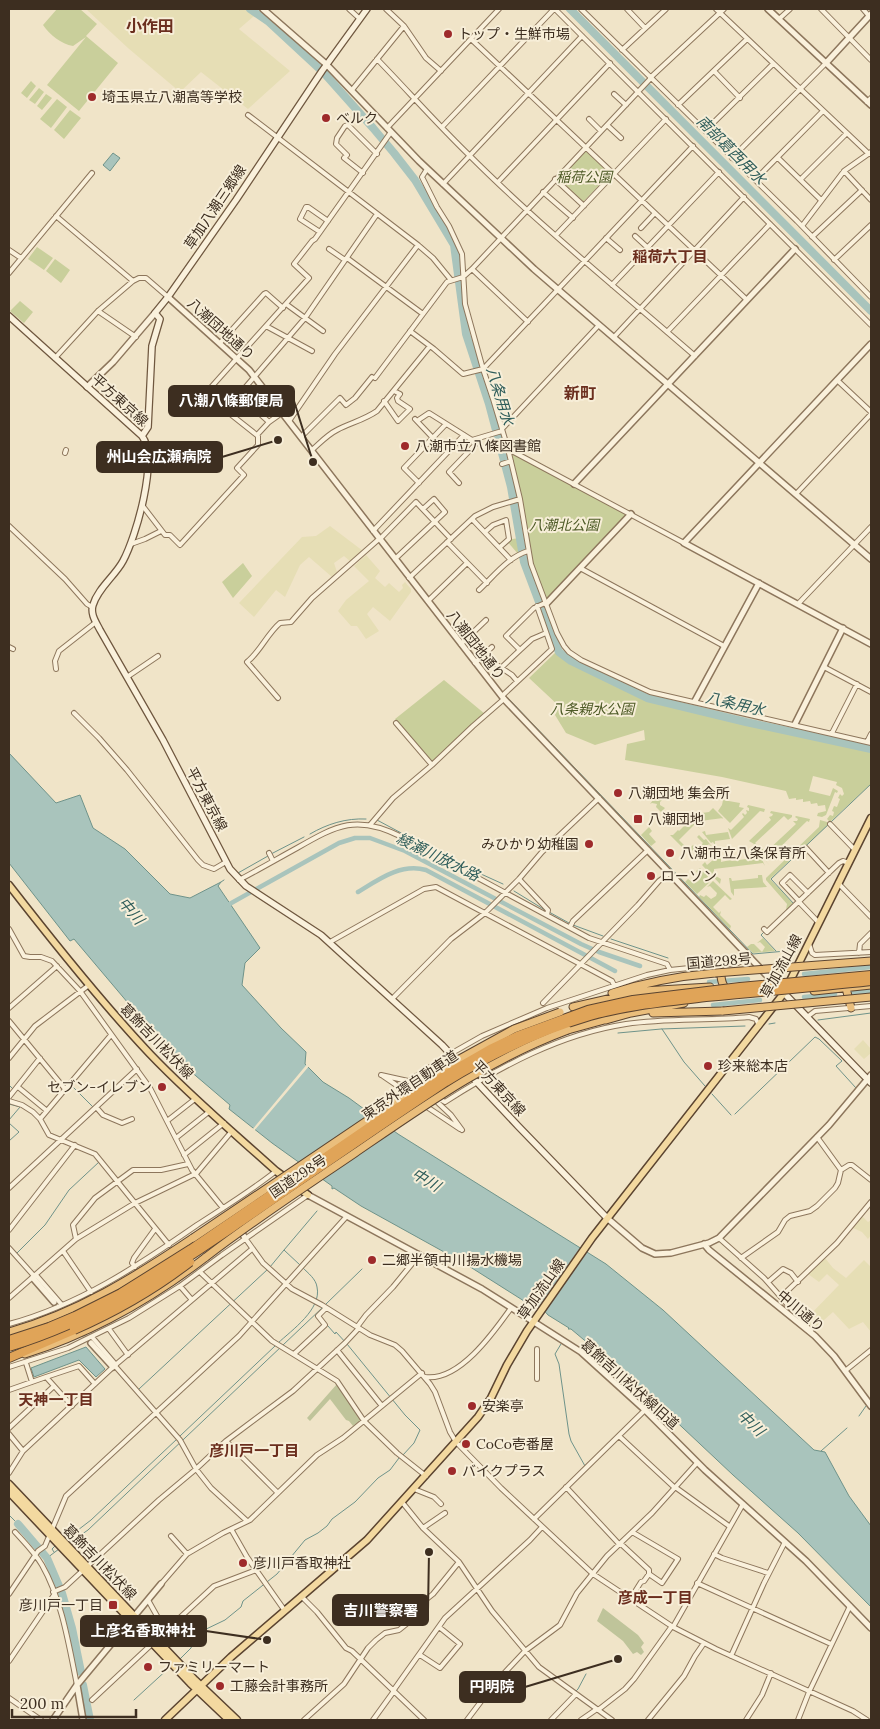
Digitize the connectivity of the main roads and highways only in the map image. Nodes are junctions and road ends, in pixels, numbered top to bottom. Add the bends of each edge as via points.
1 (367, 9) edge
2 (9, 316) edge
3 (142, 436) junction
4 (871, 818) edge
5 (869, 828) edge
6 (9, 885) edge
7 (871, 960) edge
8 (717, 965) road end
9 (871, 973) edge
10 (791, 979) junction
11 (871, 981) edge
12 (871, 985) edge
13 (724, 986) junction
14 (846, 988) junction
15 (784, 993) junction
16 (871, 998) edge
17 (572, 1007) junction
18 (851, 1008) road end
19 (606, 1020) junction
20 (870, 1079) edge
21 (308, 1195) road end
22 (607, 1218) junction
23 (242, 1220) junction
24 (9, 1332) edge
25 (9, 1340) edge
26 (9, 1347) edge
27 (9, 1358) edge
28 (9, 1484) edge
29 (9, 1492) edge
30 (51, 1532) junction
31 (199, 1688) junction
32 (166, 1720) edge
33 (228, 1720) edge
34 (237, 1720) edge

1 - 3 main road, 草加八潮三郷線 via 155,313 160,318 152,346 148,428
2 - 3 main road, 平方東京線
3 - 22 main road, 平方東京線 via 148,452 142,505 122,562 92,607 96,622 163,740 226,862 246,886 330,942 451,1054
4 - 5 main road, 草加流山線
5 - 10 main road, 草加流山線
6 - 21 main road, 葛飾吉川松伏線 via 89,985 150,1054 195,1099
7 - 17 highway, 国道298号, bridge via 674,978 645,983
8 - 13 highway
9 - 10 highway, 国道298号
9 - 25 highway, 東京外環自動車道, bridge via 633,1000 588,1010 517,1036 445,1075 191,1249 121,1293 49,1327
10 - 13 highway, 国道298号
10 - 15 main road, 草加流山線
11 - 23 highway, 東京外環自動車道, bridge via 656,1003 590,1016 539,1034 446,1082
12 - 14 highway, 国道298号
13 - 17 highway, 国道298号 via 643,991
14 - 15 highway, 国道298号
14 - 18 highway
15 - 19 highway, 国道298号 via 683,1003
15 - 20 main road
15 - 22 main road, 草加流山線
16 - 19 highway, 国道298号, bridge via 723,1011 660,1012
17 - 24 highway, 国道298号, bridge via 514,1030 454,1062 144,1271 88,1302
19 - 27 highway, 国道298号, bridge via 568,1030 505,1057 448,1090 256,1221 163,1289 103,1324
22 - 31 main road, 草加流山線 via 534,1321 485,1408 456,1442 367,1540
23 - 26 highway, 東京外環自動車道, bridge via 166,1273 102,1310
23 - 27 highway, bridge via 155,1287 109,1314
28 - 30 main road, 葛飾吉川松伏線
29 - 30 main road, 葛飾吉川松伏線
30 - 31 main road, 葛飾吉川松伏線
31 - 32 main road, 草加流山線
31 - 33 main road, 葛飾吉川松伏線
31 - 34 main road, 葛飾吉川松伏線

